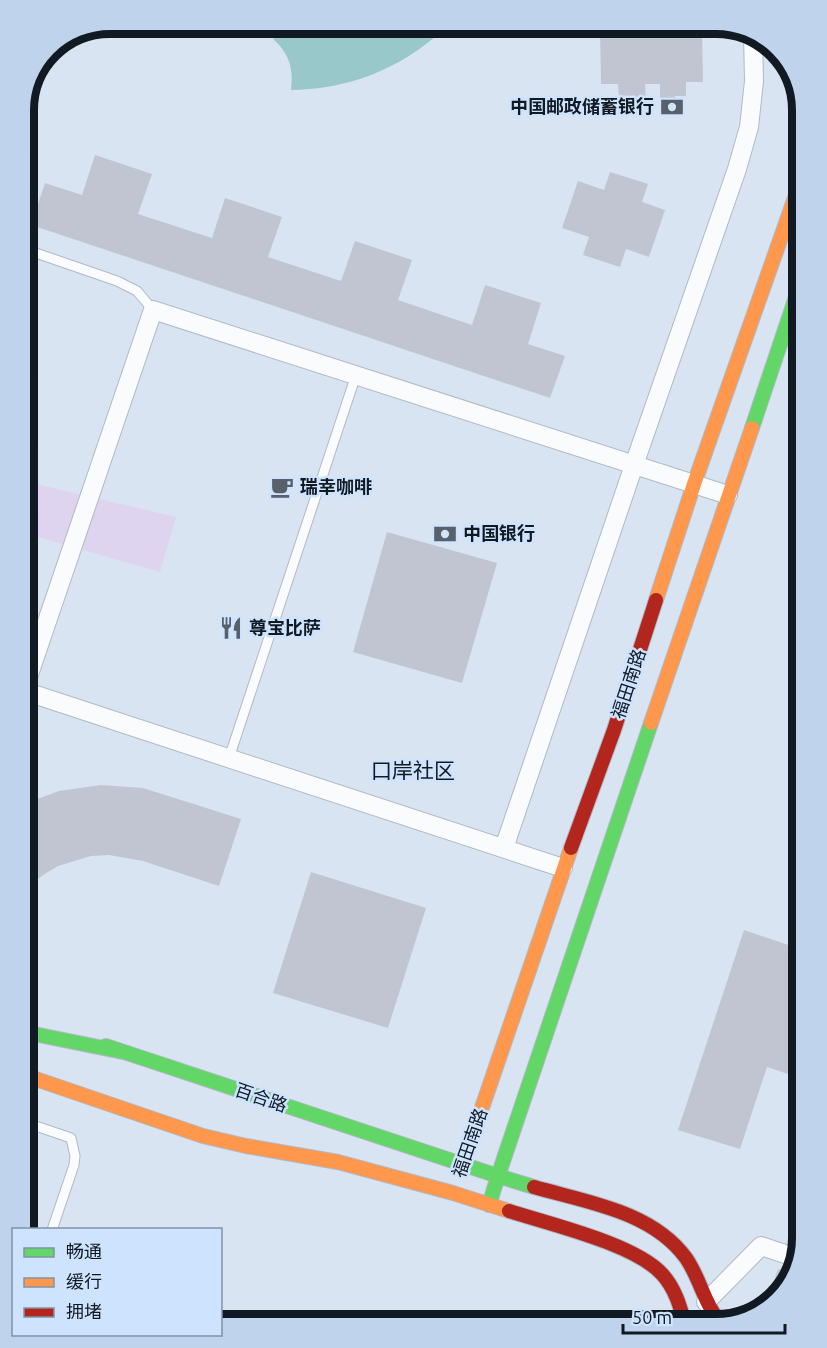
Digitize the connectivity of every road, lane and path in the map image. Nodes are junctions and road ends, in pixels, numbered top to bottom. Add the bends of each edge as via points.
1 (753, 44) edge
2 (792, 212) edge
3 (35, 253) edge
4 (792, 308) edge
5 (153, 310) junction
6 (356, 375) junction
7 (634, 465) junction
8 (694, 484) junction
9 (728, 495) junction
10 (35, 659) edge
11 (34, 693) edge
12 (229, 758) junction
13 (504, 848) junction
14 (563, 868) junction
15 (34, 1021) edge
16 (34, 1034) edge
17 (128, 1053) junction
18 (34, 1078) edge
19 (34, 1125) edge
20 (498, 1176) junction
21 (458, 1179) junction
22 (489, 1204) junction
23 (53, 1228) edge
24 (790, 1256) edge
25 (689, 1314) edge
26 (692, 1314) edge
27 (694, 1314) edge

1 - 7 street via 754,81 737,169
2 - 8 main road, 福田南路
3 - 5 lane via 117,281 137,291
4 - 9 main road, 福田南路
5 - 6 street
5 - 10 street
6 - 7 street
6 - 12 lane
7 - 8 street
7 - 13 street
8 - 9 street
8 - 14 main road, 福田南路 via 614,730
9 - 20 main road, 福田南路
11 - 12 street
12 - 13 street
13 - 14 street
14 - 21 main road, 福田南路
15 - 17 main road, 百合路
16 - 17 main road
17 - 21 main road, 百合路
18 - 21 main road, 百合路 via 203,1136 339,1162
19 - 23 lane via 71,1138 75,1156
20 - 21 main road, 百合路
20 - 22 main road, 福田南路
20 - 26 main road, 百合路 via 647,1222 678,1247 698,1279
21 - 22 main road, 百合路
22 - 25 main road, 百合路 via 637,1254 658,1268 672,1284
24 - 27 street via 761,1246

